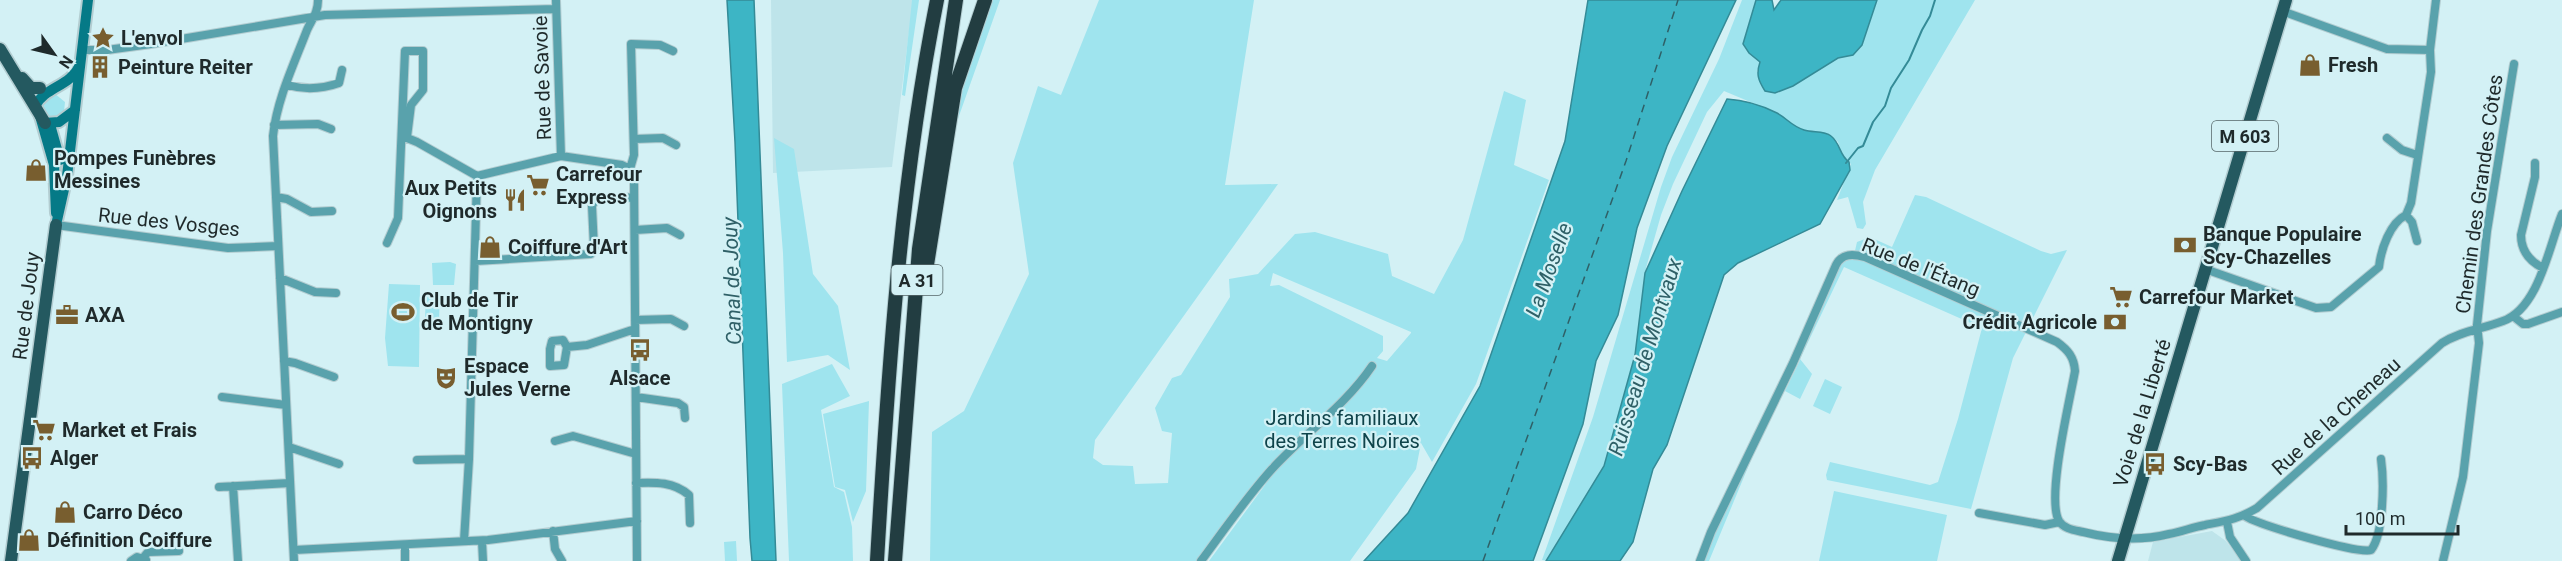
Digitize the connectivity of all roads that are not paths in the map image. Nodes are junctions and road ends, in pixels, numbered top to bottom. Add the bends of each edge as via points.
1 (88, 0) edge
2 (318, 0) edge
3 (555, 0) edge
4 (927, 0) edge
5 (937, 0) edge
6 (956, 0) edge
7 (986, 0) edge
8 (2436, 0) edge
9 (2284, 6) edge
10 (556, 9) junction
11 (315, 16) junction
12 (2430, 50) junction
13 (673, 51) dead end
14 (3, 54) edge
15 (80, 61) junction
16 (2514, 64) dead end
17 (925, 68) junction
18 (342, 70) dead end
19 (287, 85) junction
20 (50, 87) junction
21 (411, 105) junction
22 (403, 107) junction
23 (75, 110) junction
24 (40, 114) junction
25 (274, 125) junction
26 (331, 129) dead end
27 (404, 136) junction
28 (634, 138) junction
29 (2387, 138) dead end
30 (676, 145) dead end
31 (2417, 155) junction
32 (561, 156) junction
33 (2535, 163) dead end
34 (630, 169) junction
35 (477, 176) junction
36 (276, 197) junction
37 (634, 197) junction
38 (63, 199) junction
39 (332, 212) dead end
40 (2562, 214) edge
41 (2406, 215) junction
42 (56, 225) junction
43 (635, 230) junction
44 (680, 235) dead end
45 (2417, 241) dead end
46 (387, 243) dead end
47 (278, 246) junction
48 (475, 261) junction
49 (2543, 268) junction
50 (2205, 269) junction
51 (280, 278) junction
52 (336, 293) dead end
53 (2562, 312) edge
54 (2513, 316) junction
55 (635, 320) junction
56 (684, 326) dead end
57 (635, 329) junction
58 (2478, 329) junction
59 (567, 347) dead end
60 (284, 361) junction
61 (910, 365) junction
62 (1372, 366) dead end
63 (334, 377) dead end
64 (222, 397) dead end
65 (636, 397) junction
66 (286, 405) junction
67 (685, 418) dead end
68 (555, 441) dead end
69 (289, 447) junction
70 (636, 454) junction
71 (469, 459) junction
72 (2381, 459) dead end
73 (417, 460) dead end
74 (339, 464) dead end
75 (290, 483) junction
76 (636, 483) junction
77 (233, 486) junction
78 (219, 487) dead end
79 (1979, 513) dead end
80 (2245, 516) junction
81 (637, 521) junction
82 (2059, 522) junction
83 (2227, 522) junction
84 (690, 523) dead end
85 (553, 531) junction
86 (2124, 538) junction
87 (464, 541) junction
88 (482, 541) junction
89 (405, 545) junction
90 (294, 550) junction
91 (179, 551) dead end
92 (145, 559) edge
93 (11, 561) edge
94 (131, 561) edge
95 (238, 561) edge
96 (294, 561) edge
97 (405, 561) edge
98 (483, 561) edge
99 (562, 561) edge
100 (637, 561) edge
101 (877, 561) edge
102 (895, 561) edge
103 (1201, 561) edge
104 (1700, 561) edge
105 (2118, 561) edge
106 (2247, 561) edge
107 (2443, 561) edge

1 - 15 main road, Rue de Jouy
2 - 11 street
3 - 10 street, Rue de Savoie
4 - 17 highway via 922,38
5 - 17 highway, A 31
6 - 61 highway, A 31 via 919,249
7 - 61 highway via 955,88
8 - 12 street
9 - 12 street via 2387,49
9 - 50 main road, Voie de la Liberté / M 603
10 - 11 street
10 - 32 street, Rue de Savoie
11 - 15 street via 98,51
11 - 19 street
12 - 31 street via 2431,72
13 - 28 street via 660,45 631,44
14 - 20 main road via 31,88
14 - 24 main road, Rue de Jouy
15 - 20 main road via 66,83
15 - 23 main road, Rue de Jouy
16 - 58 street, Chemin des Grandes Côtes via 2487,231
17 - 101 highway, A 31 via 896,291
18 - 19 street via 339,83 326,87
19 - 25 street
20 - 23 main road via 65,95
20 - 24 main road via 40,96
21 - 22 street
21 - 22 street via 423,90 423,51 405,51
21 - 27 street
22 - 27 street
23 - 24 main road via 59,122
23 - 38 main road, Rue de Jouy
24 - 38 main road, Rue de Jouy via 51,128 59,155
24 - 42 main road via 54,165
25 - 26 street via 318,124
25 - 36 street
27 - 35 street
27 - 46 street via 398,218
28 - 30 street via 663,138
28 - 34 street
29 - 31 street via 2402,150
31 - 41 street
32 - 34 street, Rue de Savoie
32 - 35 street
33 - 49 street via 2521,244 2529,258
34 - 37 street
35 - 48 street
36 - 39 street via 311,212
36 - 47 street
37 - 43 street
37 - 48 street via 595,200 591,254
38 - 42 main road, Rue de Jouy
40 - 49 street
41 - 45 street
41 - 50 street via 2393,226 2379,267 2331,307 2316,308
42 - 47 street, Rue des Vosges via 228,248
42 - 93 main road, Rue de Jouy
43 - 44 street via 668,228
43 - 55 street
47 - 51 street
48 - 71 street
49 - 54 street via 2530,297
50 - 86 main road, Voie de la Liberté / M 603
51 - 52 street via 315,292
51 - 60 street
53 - 54 street, Rue de la Cheneau via 2528,324
54 - 58 street, Rue de la Cheneau
55 - 56 street via 671,319
55 - 57 street
57 - 59 street via 587,345
57 - 65 street
58 - 80 street, Rue de la Cheneau via 2453,336 2442,344
58 - 107 street, Chemin des Grandes Côtes via 2463,477
60 - 63 street
60 - 66 street
61 - 102 highway, A 31
62 - 103 street via 1349,396 1273,468
64 - 66 street
65 - 67 street via 678,403 684,407
65 - 70 street
66 - 69 street
68 - 70 street via 573,436
69 - 74 street
69 - 75 street
70 - 76 street
71 - 73 street
71 - 87 street
72 - 80 street via 2379,528 2371,550 2319,540
75 - 77 street
75 - 90 street
76 - 81 street
76 - 84 street via 681,488 689,495
77 - 78 street
77 - 95 street
79 - 82 street via 2045,525
80 - 83 street, Rue de la Cheneau
81 - 85 street
81 - 100 street
82 - 86 street, Rue de la Cheneau via 2070,530
82 - 104 street, Rue de l'Étang via 2055,503 2059,459 2075,371 2070,354 2057,342 1865,257 1850,254 1838,260
83 - 86 street, Rue de la Cheneau via 2167,535
83 - 106 street via 2230,537
85 - 88 street
85 - 99 street via 555,549
86 - 105 main road, Voie de la Liberté / M 603
87 - 88 street
87 - 89 street
88 - 98 street
89 - 90 street
89 - 97 street
90 - 96 street
91 - 92 street via 148,552
92 - 94 street via 137,557

